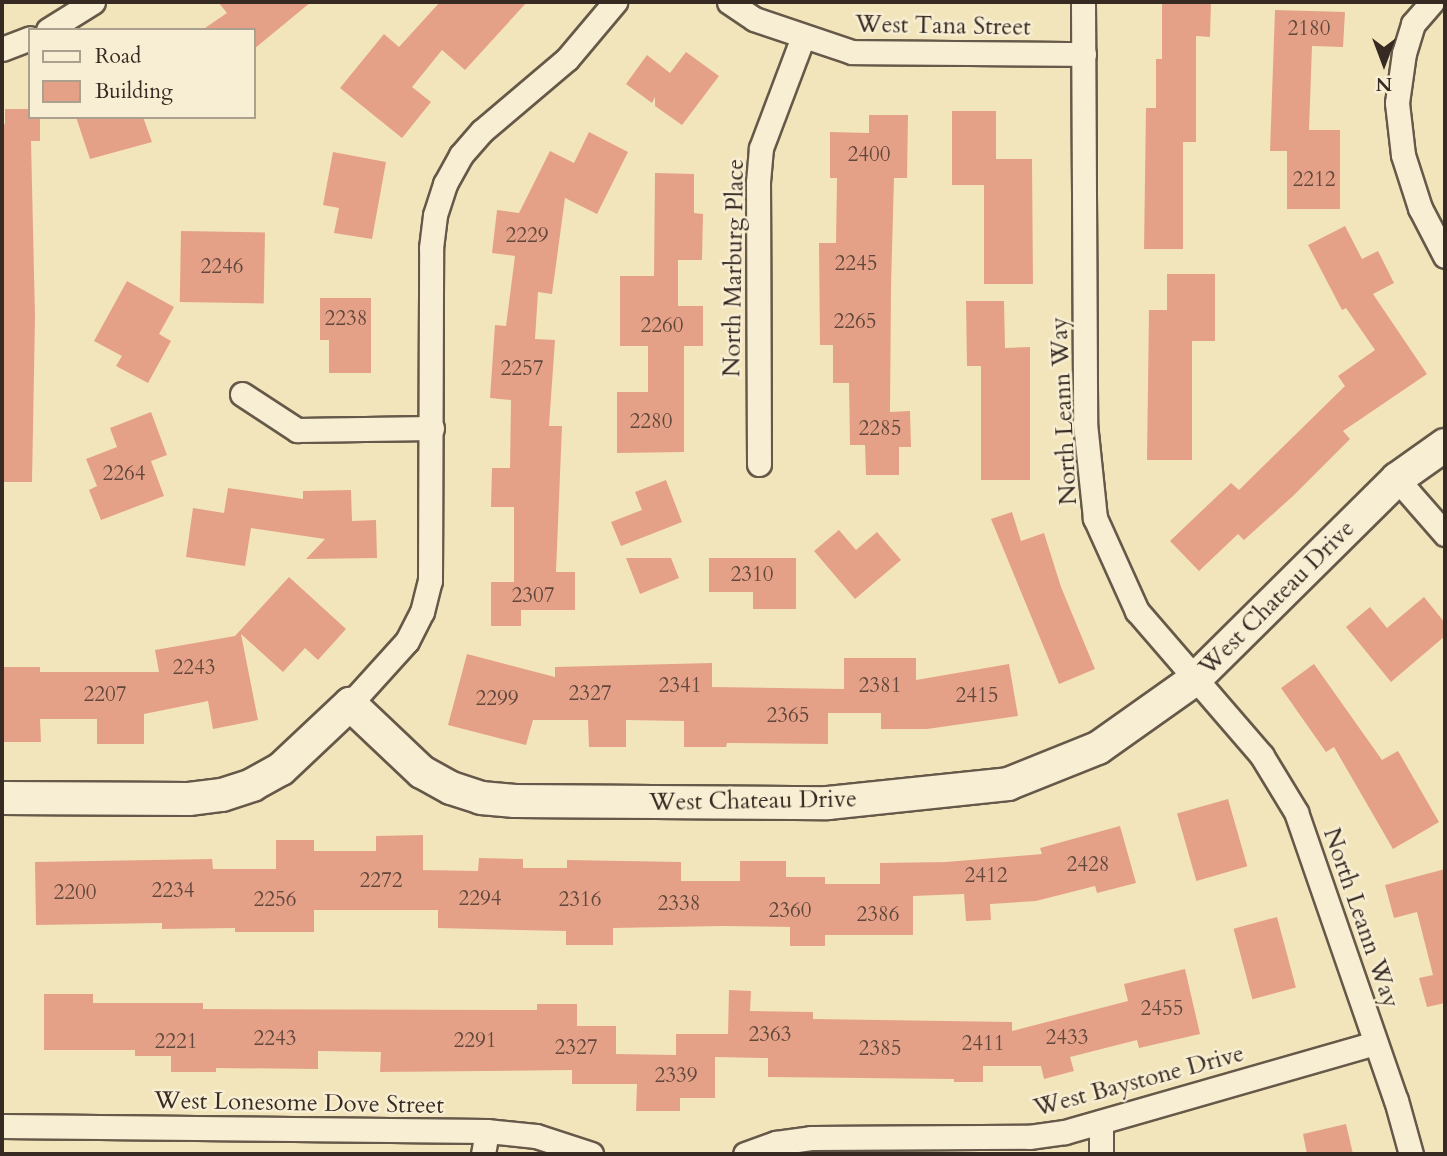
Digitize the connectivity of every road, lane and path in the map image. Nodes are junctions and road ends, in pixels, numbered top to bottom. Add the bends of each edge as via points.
1 (93, 2) edge
2 (615, 2) edge
3 (729, 2) edge
4 (1083, 2) edge
5 (1432, 2) edge
6 (51, 28) edge
7 (803, 37) junction
8 (28, 39) edge
9 (2, 50) edge
10 (1084, 54) junction
11 (1445, 256) edge
12 (242, 394) dead end
13 (432, 428) junction
14 (1445, 444) edge
15 (759, 464) dead end
16 (1398, 479) junction
17 (1445, 534) edge
18 (1194, 680) junction
19 (350, 704) junction
20 (2, 798) edge
21 (1376, 1042) junction
22 (1101, 1122) junction
23 (2, 1126) edge
24 (487, 1131) junction
25 (483, 1154) edge
26 (591, 1154) edge
27 (745, 1154) edge
28 (1101, 1154) edge
29 (1411, 1154) edge

1 - 6 street
2 - 13 street via 567,59 482,131 445,184 431,248
3 - 7 street, West Tana Street via 754,19
4 - 10 street, North Leann Way
5 - 11 street via 1413,24 1397,103 1403,155 1420,208
7 - 10 street, West Tana Street via 852,52
7 - 15 street, North Marburg Place via 761,148
8 - 9 street
10 - 18 street, North Leann Way via 1085,423 1095,518 1137,611
12 - 13 street via 297,430
13 - 19 street via 430,581 422,612 393,659
14 - 16 street, West Chateau Drive
16 - 17 street
16 - 18 street, West Chateau Drive
18 - 19 street, West Chateau Drive via 1098,748 1008,785 828,803 481,798 422,772
18 - 21 street, North Leann Way via 1262,756 1296,812
19 - 20 street via 281,769 222,795 189,799
21 - 22 street, West Baystone Drive
21 - 29 street, North Leann Way
22 - 27 street, West Baystone Drive via 1029,1137 811,1138
22 - 28 street
23 - 24 street, West Lonesome Dove Street
24 - 25 street
24 - 26 street, West Lonesome Dove Street via 536,1136

